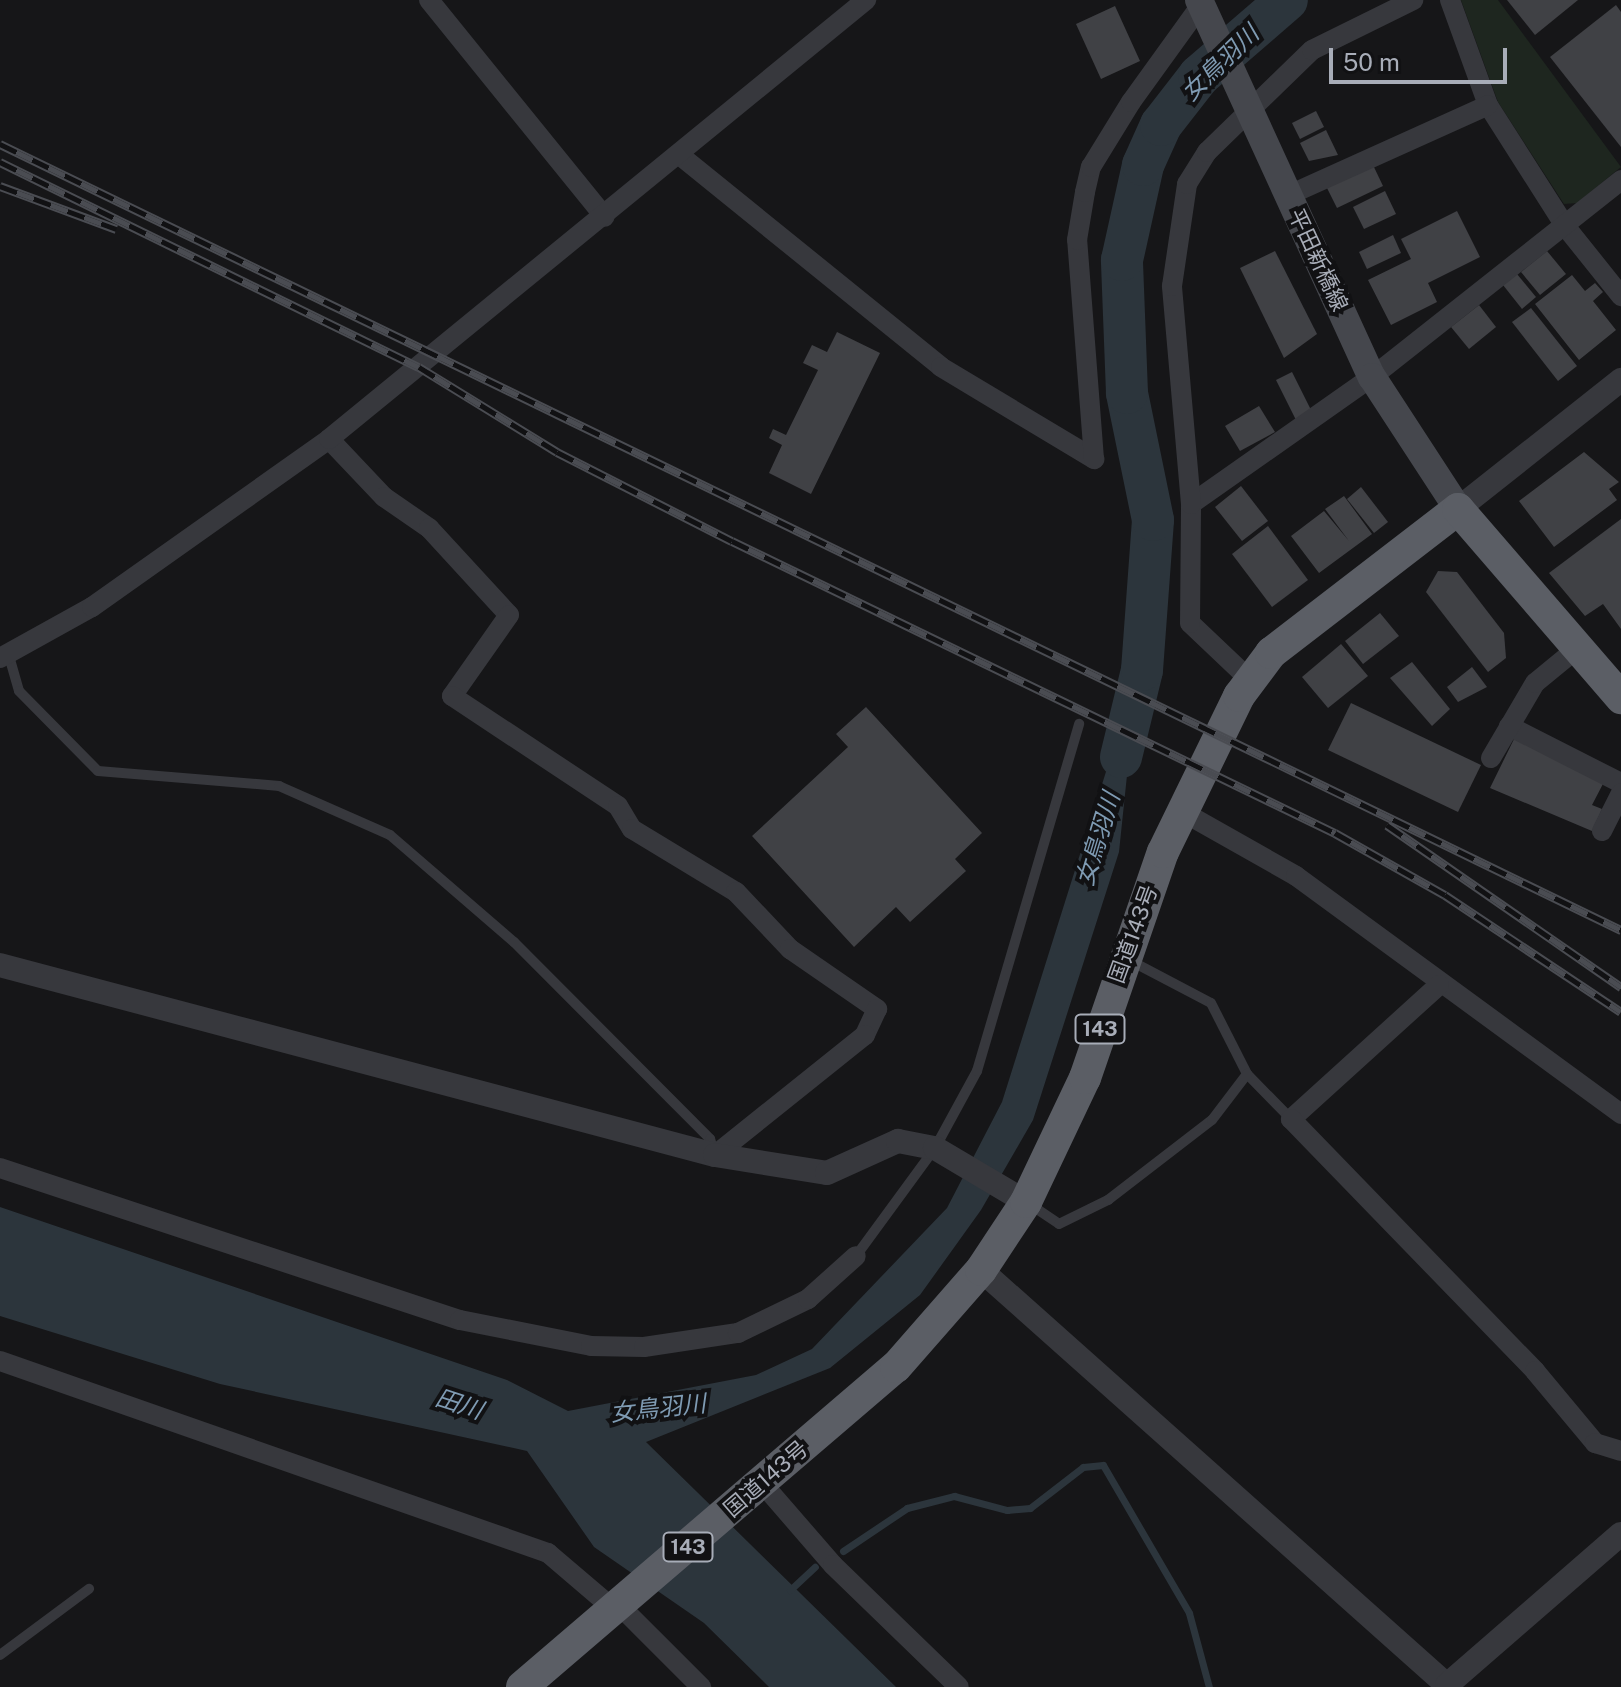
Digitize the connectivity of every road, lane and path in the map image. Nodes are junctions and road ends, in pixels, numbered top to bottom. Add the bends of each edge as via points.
1 (866, 0) edge
2 (1413, 0) edge
3 (1450, 0) edge
4 (441, 4) edge
5 (1202, 6) edge
6 (1246, 100) junction
7 (1488, 105) junction
8 (682, 157) junction
9 (1621, 180) edge
10 (1289, 195) junction
11 (605, 217) junction
12 (1565, 226) junction
13 (1621, 296) edge
14 (1372, 377) junction
15 (1621, 380) edge
16 (329, 439) junction
17 (1191, 504) junction
18 (1458, 509) junction
19 (1574, 651) junction
20 (4, 657) edge
21 (1249, 679) junction
22 (1621, 698) edge
23 (1079, 724) dead end
24 (1509, 726) junction
25 (1491, 758) dead end
26 (1621, 783) edge
27 (1621, 793) edge
28 (1183, 812) junction
29 (1602, 825) dead end
30 (1123, 957) junction
31 (0, 965) edge
32 (1439, 985) junction
33 (1247, 1074) junction
34 (1621, 1114) edge
35 (1291, 1119) junction
36 (943, 1151) junction
37 (715, 1155) junction
38 (0, 1168) edge
39 (1018, 1196) junction
40 (856, 1256) joint
41 (981, 1270) junction
42 (0, 1361) edge
43 (1621, 1451) edge
44 (757, 1487) junction
45 (1621, 1534) edge
46 (89, 1589) dead end
47 (619, 1606) junction
48 (0, 1655) edge
49 (1448, 1686) edge
50 (522, 1687) edge
51 (701, 1687) edge
52 (959, 1687) edge

1 - 8 street
2 - 6 street via 1312,50
3 - 7 street
4 - 11 street
5 - 6 main road, 平田新橋線
5 - 8 street via 1131,102 1091,167 1085,192 1077,240 1094,459 941,367
6 - 10 main road, 平田新橋線
6 - 17 street via 1187,184 1175,240 1172,286
7 - 10 street
7 - 12 street
8 - 11 street
9 - 12 street
10 - 14 main road, 平田新橋線
11 - 16 street
12 - 13 street
12 - 14 street
14 - 17 street
14 - 18 main road, 平田新橋線
15 - 18 street
16 - 20 street via 92,607
16 - 37 street via 384,497 429,528 509,615 452,696 618,806 632,829 736,892 790,949 877,1009 865,1035
17 - 21 street via 1190,623
18 - 19 highway
18 - 21 highway, 国道143号 / 143 via 1271,653
19 - 22 highway
19 - 24 street via 1549,666
20 - 37 lane via 19,691 98,771 279,786 390,835 523,951 710,1139
21 - 28 highway, 国道143号 / 143
23 - 36 lane via 977,1071
24 - 25 street
24 - 26 street
27 - 29 street
28 - 30 highway, 国道143号 / 143
28 - 32 street via 1296,876
30 - 33 lane via 1199,992
30 - 39 highway, 国道143号 / 143 via 1085,1078
31 - 37 street
32 - 34 street
32 - 35 street
33 - 35 lane
33 - 39 lane via 1212,1120 1108,1200 1059,1224
35 - 43 street via 1535,1371 1595,1443
36 - 37 street via 898,1141 827,1173
36 - 39 street
36 - 40 lane
38 - 40 street via 460,1320 591,1346 644,1347 738,1333 808,1299
39 - 41 highway, 国道143号 / 143
41 - 44 highway, 国道143号 / 143 via 896,1367
41 - 49 street
42 - 47 street via 548,1553
44 - 47 highway, 国道143号 / 143
44 - 52 street
45 - 49 street
46 - 48 lane
47 - 50 highway, 国道143号 / 143
47 - 51 street

